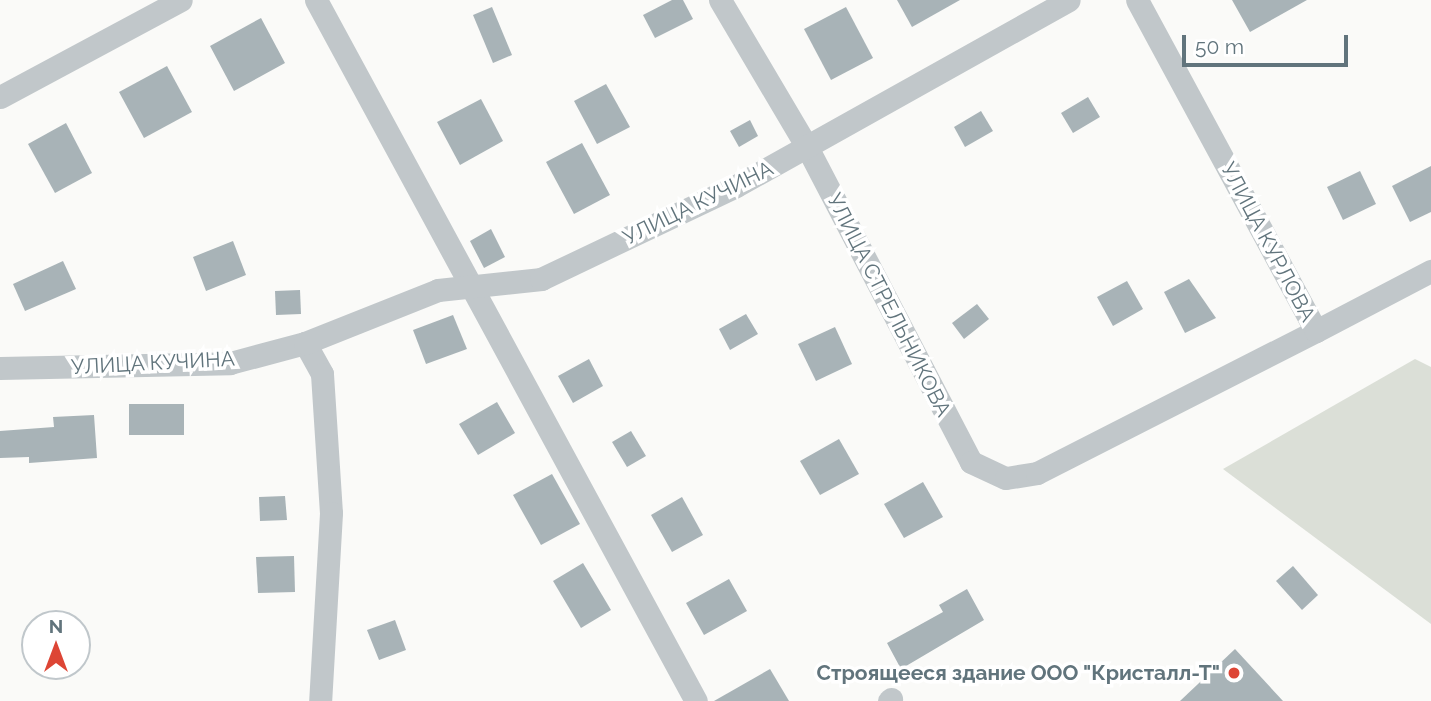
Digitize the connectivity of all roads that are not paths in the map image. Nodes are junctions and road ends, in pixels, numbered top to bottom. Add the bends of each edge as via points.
1 (181, 0) edge
2 (316, 0) edge
3 (720, 0) edge
4 (1069, 0) edge
5 (1137, 0) edge
6 (0, 97) edge
7 (807, 147) junction
8 (1431, 271) edge
9 (466, 284) junction
10 (1316, 331) junction
11 (305, 343) junction
12 (0, 368) edge
13 (971, 463) joint
14 (320, 701) edge
15 (696, 701) edge

1 - 6 street
2 - 9 street
3 - 7 street, УЛИЦА СТРЕЛЬНИКОВА
4 - 7 street, УЛИЦА КУЧИНА
5 - 10 street, УЛИЦА КУРЛОВА
7 - 9 street, УЛИЦА КУЧИНА via 541,279 501,286
7 - 13 street, УЛИЦА СТРЕЛЬНИКОВА
8 - 10 street
9 - 11 street, УЛИЦА КУЧИНА via 438,290
9 - 15 street
10 - 13 street, УЛИЦА КУРЛОВА via 1037,473 992,476
11 - 12 street, УЛИЦА КУЧИНА via 230,363
11 - 14 street via 322,374 331,513

